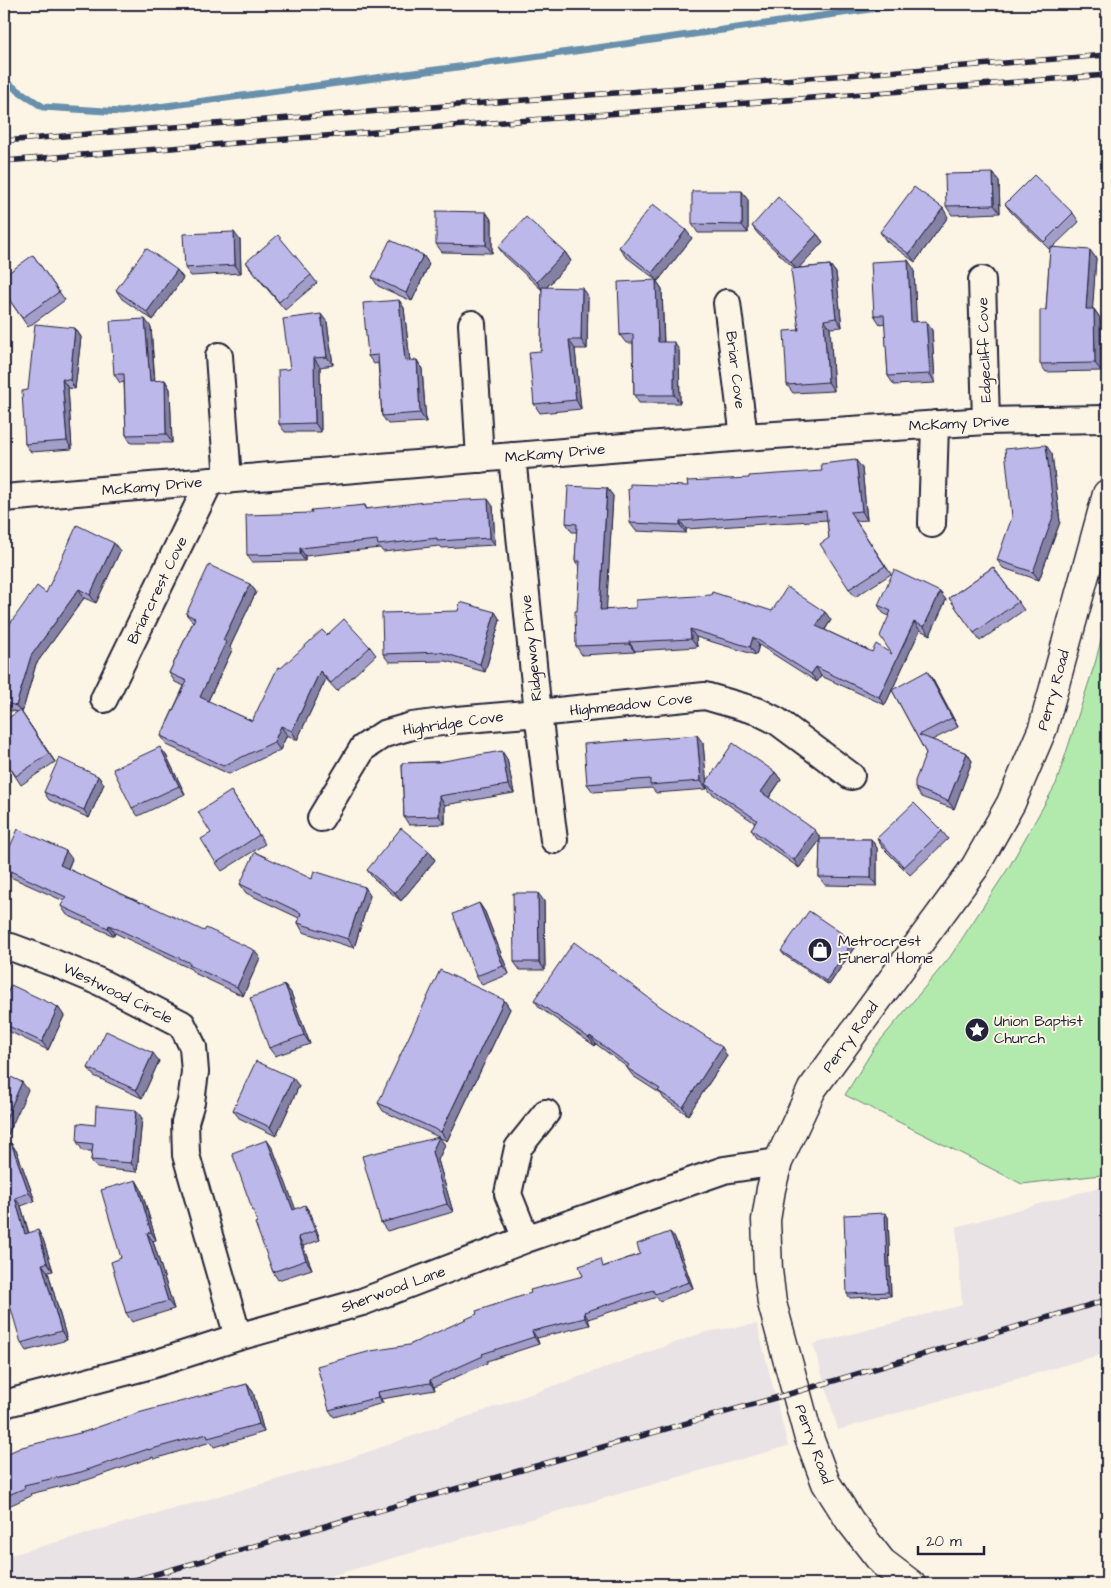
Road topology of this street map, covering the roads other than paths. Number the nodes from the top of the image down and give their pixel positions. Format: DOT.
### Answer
graph roads {
  1 [pos="982,280"];
  2 [pos="727,303"];
  3 [pos="472,324"];
  4 [pos="219,356"];
  5 [pos="1107,419"];
  6 [pos="986,421"];
  7 [pos="935,424"];
  8 [pos="744,437"];
  9 [pos="512,456"];
  10 [pos="480,459"];
  11 [pos="219,480"];
  12 [pos="1107,494"];
  13 [pos="4,498"];
  14 [pos="932,524"];
  15 [pos="104,699"];
  16 [pos="538,713"];
  17 [pos="851,776"];
  18 [pos="321,818"];
  19 [pos="554,840"];
  20 [pos="4,950"];
  21 [pos="546,1114"];
  22 [pos="778,1162"];
  23 [pos="526,1239"];
  24 [pos="238,1337"];
  25 [pos="4,1404"];
  26 [pos="910,1584"];
  1 -- 6 [label="street, Edgecliff Cove"];
  2 -- 8 [label="street, Briar Cove"];
  3 -- 10 [label="street"];
  4 -- 11 [label="street"];
  5 -- 6 [label="street, McKamy Drive"];
  6 -- 7 [label="street, McKamy Drive"];
  7 -- 8 [label="street, McKamy Drive"];
  7 -- 14 [label="street"];
  8 -- 9 [label="street, McKamy Drive"];
  9 -- 10 [label="street, McKamy Drive"];
  9 -- 16 [label="street, Ridgeway Drive"];
  10 -- 11 [label="street, McKamy Drive"];
  11 -- 13 [label="street, McKamy Drive"];
  11 -- 15 [label="street, Briarcrest Cove"];
  12 -- 22 [label="street, Perry Road"];
  16 -- 17 [label="street, Highmeadow Cove"];
  16 -- 18 [label="street, Highridge Cove"];
  16 -- 19 [label="street, Ridgeway Drive"];
  20 -- 24 [label="street, Westwood Circle"];
  21 -- 23 [label="street"];
  22 -- 23 [label="street, Sherwood Lane"];
  22 -- 26 [label="street, Perry Road"];
  23 -- 24 [label="street, Sherwood Lane"];
  24 -- 25 [label="street, Sherwood Lane"];
}
